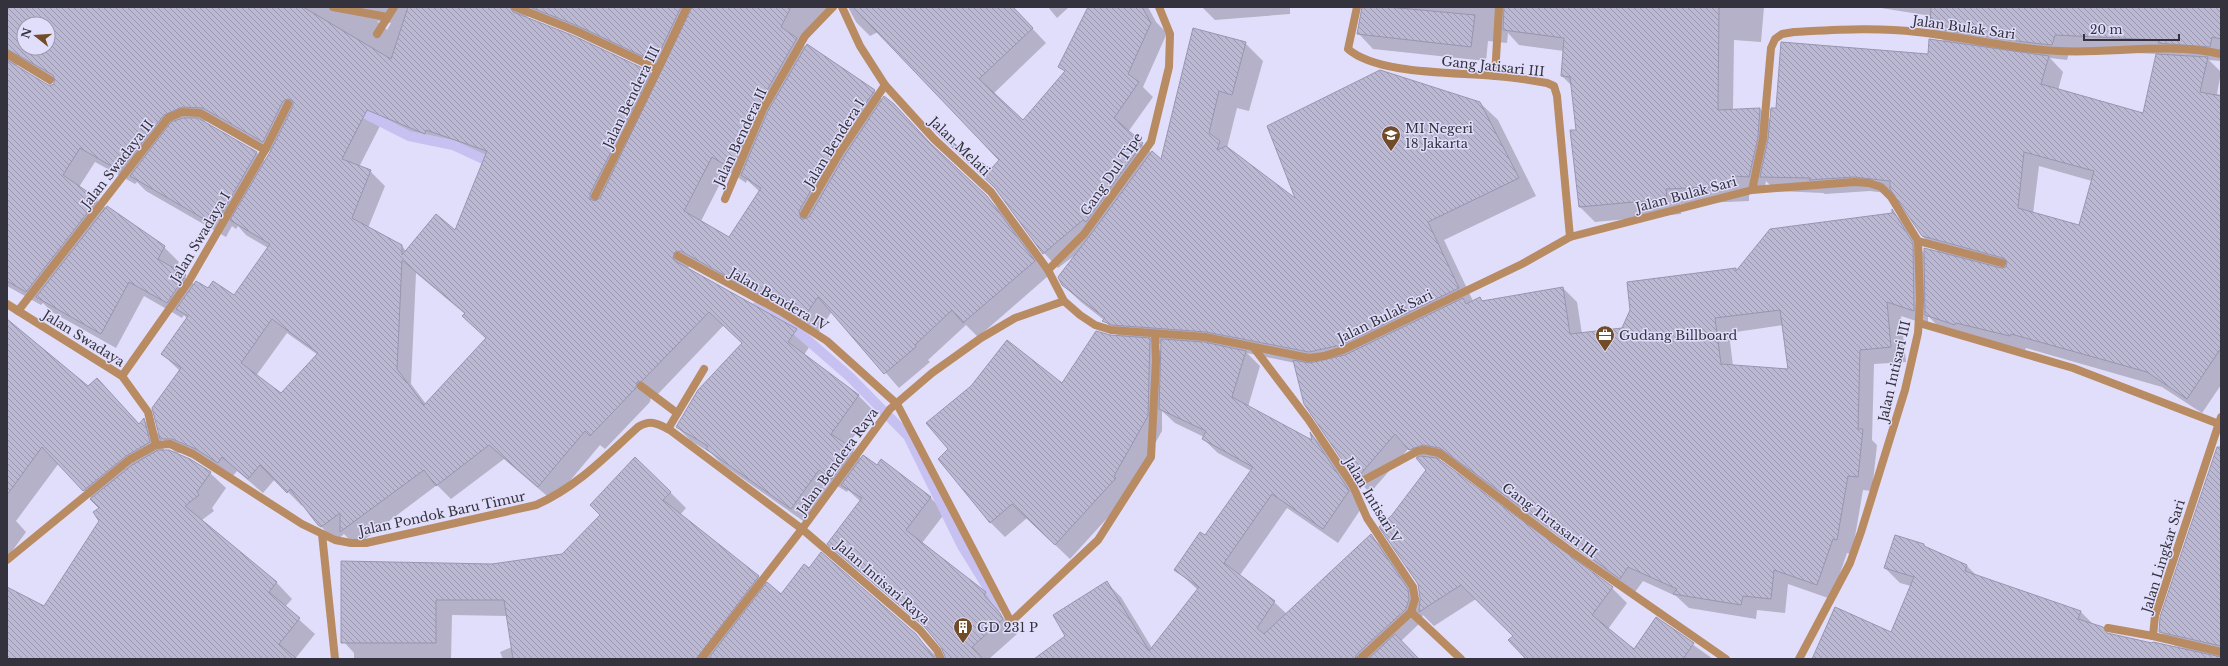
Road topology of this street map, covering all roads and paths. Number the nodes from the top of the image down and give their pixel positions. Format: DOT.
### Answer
graph roads {
  1 [pos="333,7"];
  2 [pos="394,7"];
  3 [pos="515,7"];
  4 [pos="686,7"];
  5 [pos="832,7"];
  6 [pos="842,7"];
  7 [pos="1159,7"];
  8 [pos="1356,7"];
  9 [pos="1499,7"];
  10 [pos="387,17"];
  11 [pos="377,34"];
  12 [pos="7,54"];
  13 [pos="2221,54"];
  14 [pos="658,69"];
  15 [pos="1495,76"];
  16 [pos="50,80"];
  17 [pos="885,85"];
  18 [pos="288,104"];
  19 [pos="264,150"];
  20 [pos="1752,190"];
  21 [pos="595,196"];
  22 [pos="725,199"];
  23 [pos="804,214"];
  24 [pos="1570,237"];
  25 [pos="1918,241"];
  26 [pos="678,256"];
  27 [pos="2002,263"];
  28 [pos="1048,270"];
  29 [pos="1064,301"];
  30 [pos="7,304"];
  31 [pos="18,311"];
  32 [pos="1919,323"];
  33 [pos="1155,334"];
  34 [pos="1254,348"];
  35 [pos="704,369"];
  36 [pos="122,376"];
  37 [pos="641,386"];
  38 [pos="893,407"];
  39 [pos="677,412"];
  40 [pos="2220,420"];
  41 [pos="668,429"];
  42 [pos="156,445"];
  43 [pos="581,480"];
  44 [pos="1353,486"];
  45 [pos="802,529"];
  46 [pos="322,534"];
  47 [pos="7,560"];
  48 [pos="1411,612"];
  49 [pos="2108,628"];
  50 [pos="2153,636"];
  51 [pos="2221,652"];
  52 [pos="335,659"];
  53 [pos="701,659"];
  54 [pos="941,659"];
  55 [pos="1360,659"];
  56 [pos="1461,659"];
  57 [pos="1726,659"];
  58 [pos="1799,659"];
  1 -- 10 [label="street"];
  2 -- 10 [label="street"];
  3 -- 14 [label="street"];
  4 -- 14 [label="street, Jalan Bendera III"];
  5 -- 22 [label="street, Jalan Bendera II"];
  6 -- 17 [label="street, Jalan Melati"];
  7 -- 28 [label="street, Gang Dul Tipe"];
  8 -- 15 [label="street, Gang Jatisari III"];
  9 -- 15 [label="street"];
  10 -- 11 [label="street"];
  12 -- 16 [label="street"];
  13 -- 20 [label="street, Jalan Bulak Sari"];
  14 -- 21 [label="street, Jalan Bendera III"];
  15 -- 24 [label="street, Gang Jatisari III"];
  17 -- 23 [label="street, Jalan Bendera I"];
  17 -- 28 [label="street, Jalan Melati"];
  18 -- 19 [label="street, Jalan Swadaya I"];
  19 -- 31 [label="street, Jalan Swadaya II"];
  19 -- 36 [label="street, Jalan Swadaya I"];
  20 -- 24 [label="street, Jalan Bulak Sari"];
  20 -- 25 [label="street, Jalan Intisari III"];
  24 -- 34 [label="street, Jalan Bulak Sari"];
  25 -- 27 [label="street"];
  25 -- 32 [label="street, Jalan Intisari III"];
  26 -- 38 [label="street, Jalan Bendera IV"];
  28 -- 29 [label="street, Jalan Melati"];
  29 -- 33 [label="street, Jalan Bulak Sari"];
  29 -- 38 [label="street, Jalan Bendera Raya"];
  30 -- 31 [label="street, Jalan Swadaya"];
  31 -- 36 [label="street, Jalan Swadaya"];
  32 -- 40 [label="street"];
  32 -- 58 [label="street, Jalan Intisari III"];
  33 -- 34 [label="street, Jalan Bulak Sari"];
  33 -- 38 [label="street, Jalan Bendera IV"];
  34 -- 44 [label="street, Jalan Intisari V"];
  35 -- 39 [label="street"];
  36 -- 42 [label="street, Jalan Swadaya"];
  37 -- 39 [label="street"];
  38 -- 45 [label="street, Jalan Bendera Raya"];
  39 -- 41 [label="street"];
  40 -- 50 [label="street, Jalan Lingkar Sari"];
  41 -- 43 [label="street, Jalan Bendera Raya"];
  41 -- 45 [label="street, Jalan Bendera Raya"];
  42 -- 46 [label="street, Jalan Pondok Baru Timur"];
  42 -- 47 [label="street"];
  43 -- 46 [label="street, Jalan Pondok Baru Timur"];
  44 -- 48 [label="street, Jalan Intisari V"];
  44 -- 57 [label="street, Gang Tirtasari III"];
  45 -- 53 [label="street"];
  45 -- 54 [label="street, Jalan Intisari Raya"];
  46 -- 52 [label="street"];
  48 -- 55 [label="street"];
  48 -- 56 [label="street"];
  49 -- 50 [label="street"];
  50 -- 51 [label="street"];
}
